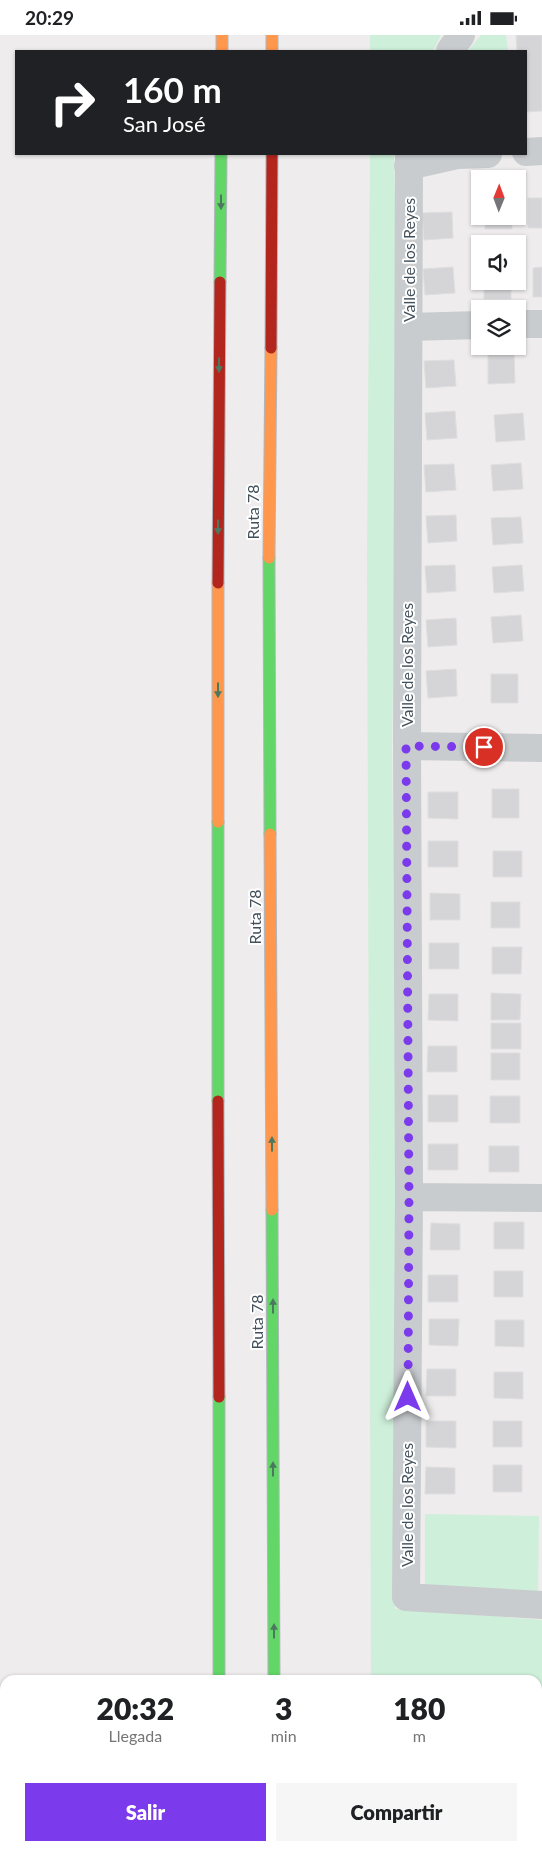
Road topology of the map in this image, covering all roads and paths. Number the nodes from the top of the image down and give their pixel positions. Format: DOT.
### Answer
graph roads {
  1 [pos="222,35"];
  2 [pos="272,35"];
  3 [pos="461,35"];
  4 [pos="222,50"];
  5 [pos="272,50"];
  6 [pos="451,50"];
  7 [pos="542,151"];
  8 [pos="527,152"];
  9 [pos="221,155"];
  10 [pos="272,155"];
  11 [pos="457,155"];
  12 [pos="409,160"];
  13 [pos="542,323"];
  14 [pos="526,324"];
  15 [pos="471,325"];
  16 [pos="409,327"];
  17 [pos="406,746"];
  18 [pos="542,748"];
  19 [pos="409,1197"];
  20 [pos="542,1198"];
  21 [pos="542,1605"];
  22 [pos="219,1675"];
  23 [pos="274,1675"];
  1 -- 4 [label="highway"];
  2 -- 5 [label="highway"];
  3 -- 6 [label="street"];
  7 -- 8 [label="street"];
  9 -- 22 [label="highway, one-way"];
  23 -- 10 [label="highway, Ruta 78, one-way"];
  11 -- 12 [label="street"];
  12 -- 16 [label="street, Valle de los Reyes"];
  13 -- 14 [label="street"];
  15 -- 16 [label="street"];
  16 -- 17 [label="street, Valle de los Reyes"];
  17 -- 18 [label="street"];
  17 -- 19 [label="street, Valle de los Reyes"];
  19 -- 20 [label="street"];
  19 -- 21 [label="street, Valle de los Reyes"];
}
